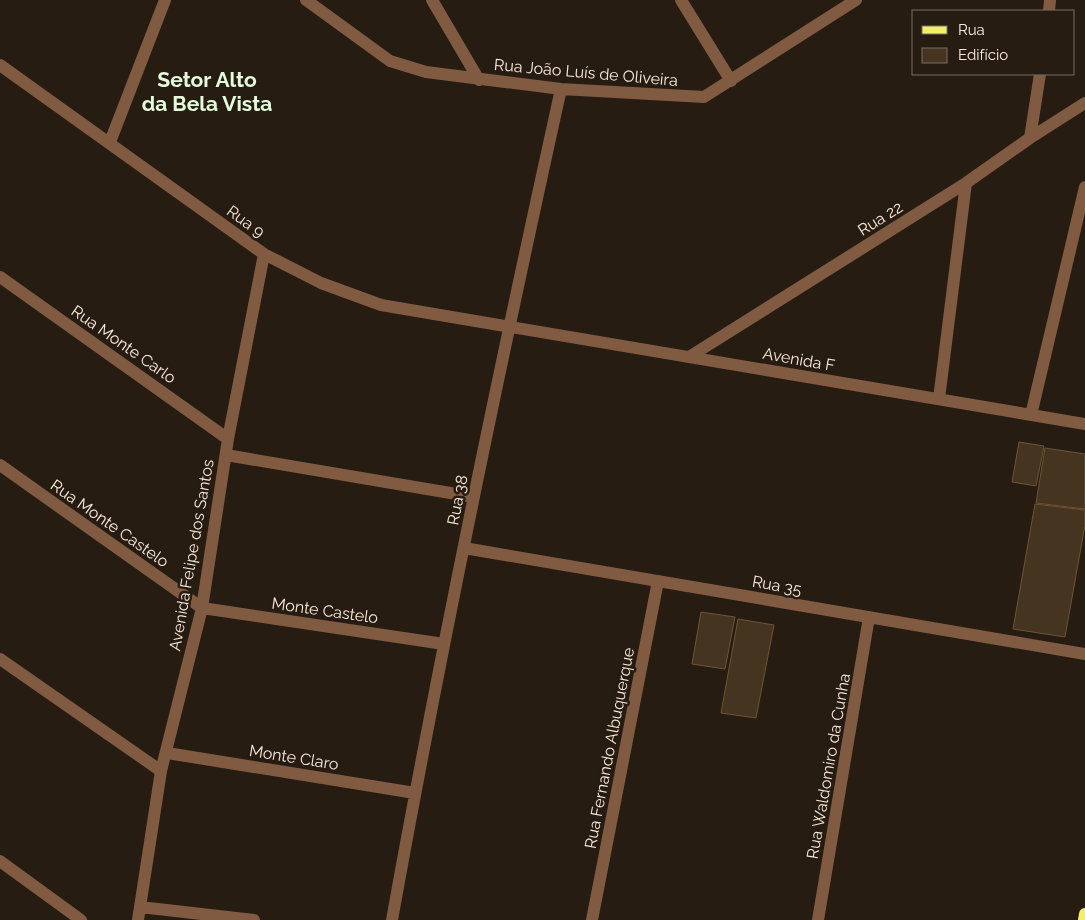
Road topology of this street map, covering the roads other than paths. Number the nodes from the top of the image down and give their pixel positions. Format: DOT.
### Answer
graph roads {
  1 [pos="164,0"];
  2 [pos="306,0"];
  3 [pos="432,0"];
  4 [pos="681,0"];
  5 [pos="856,0"];
  6 [pos="0,65"];
  7 [pos="1040,75"];
  8 [pos="479,80"];
  9 [pos="731,80"];
  10 [pos="561,89"];
  11 [pos="1085,103"];
  12 [pos="1030,138"];
  13 [pos="110,142"];
  14 [pos="966,183"];
  15 [pos="1085,187"];
  16 [pos="264,254"];
  17 [pos="0,277"];
  18 [pos="508,326"];
  19 [pos="689,357"];
  20 [pos="939,399"];
  21 [pos="1031,414"];
  22 [pos="1085,424"];
  23 [pos="228,439"];
  24 [pos="226,454"];
  25 [pos="0,465"];
  26 [pos="474,497"];
  27 [pos="464,548"];
  28 [pos="658,582"];
  29 [pos="202,608"];
  30 [pos="869,618"];
  31 [pos="444,644"];
  32 [pos="1085,654"];
  33 [pos="0,659"];
  34 [pos="167,753"];
  35 [pos="161,771"];
  36 [pos="415,793"];
  37 [pos="0,861"];
  38 [pos="139,914"];
  39 [pos="1085,914"];
  40 [pos="80,920"];
  41 [pos="254,920"];
  42 [pos="392,920"];
  43 [pos="592,920"];
  44 [pos="818,920"];
  45 [pos="1084,920"];
  1 -- 13 [label="street"];
  2 -- 8 [label="street, Rua João Luís de Oliveira"];
  3 -- 8 [label="street"];
  4 -- 9 [label="street"];
  5 -- 9 [label="street, Rua João Luís de Oliveira"];
  6 -- 13 [label="street, Rua 9"];
  7 -- 12 [label="street"];
  8 -- 10 [label="street, Rua João Luís de Oliveira"];
  9 -- 10 [label="street, Rua João Luís de Oliveira"];
  10 -- 18 [label="street, Rua 38"];
  11 -- 12 [label="street, Rua 22"];
  12 -- 14 [label="street, Rua 22"];
  13 -- 16 [label="street, Rua 9"];
  14 -- 19 [label="street, Rua 22"];
  14 -- 20 [label="street"];
  15 -- 21 [label="street"];
  16 -- 18 [label="street, Rua 9"];
  16 -- 23 [label="street, Avenida Felipe dos Santos"];
  17 -- 23 [label="street, Rua Monte Carlo"];
  18 -- 19 [label="street, Avenida F"];
  18 -- 26 [label="street, Rua 38"];
  19 -- 20 [label="street, Avenida F"];
  20 -- 21 [label="street, Avenida F"];
  21 -- 22 [label="street, Avenida F"];
  23 -- 24 [label="street, Avenida Felipe dos Santos"];
  24 -- 26 [label="street"];
  24 -- 29 [label="street, Avenida Felipe dos Santos"];
  25 -- 29 [label="street, Rua Monte Castelo"];
  26 -- 27 [label="street, Rua 38"];
  27 -- 28 [label="street, Rua 35"];
  27 -- 31 [label="street, Rua 38"];
  28 -- 30 [label="street, Rua 35"];
  28 -- 43 [label="street, Rua Fernando Albuquerque"];
  29 -- 31 [label="street, Monte Castelo"];
  29 -- 34 [label="street, Avenida Felipe dos Santos"];
  30 -- 32 [label="street, Rua 35"];
  30 -- 44 [label="street, Rua Waldomiro da Cunha"];
  31 -- 36 [label="street, Rua 38"];
  33 -- 35 [label="street"];
  34 -- 35 [label="street, Avenida Felipe dos Santos"];
  34 -- 36 [label="street, Monte Claro"];
  35 -- 38 [label="street, Avenida Felipe dos Santos"];
  36 -- 42 [label="street, Rua 38"];
  37 -- 40 [label="street"];
  38 -- 41 [label="street"];
  39 -- 45 [label="main road"];
}
